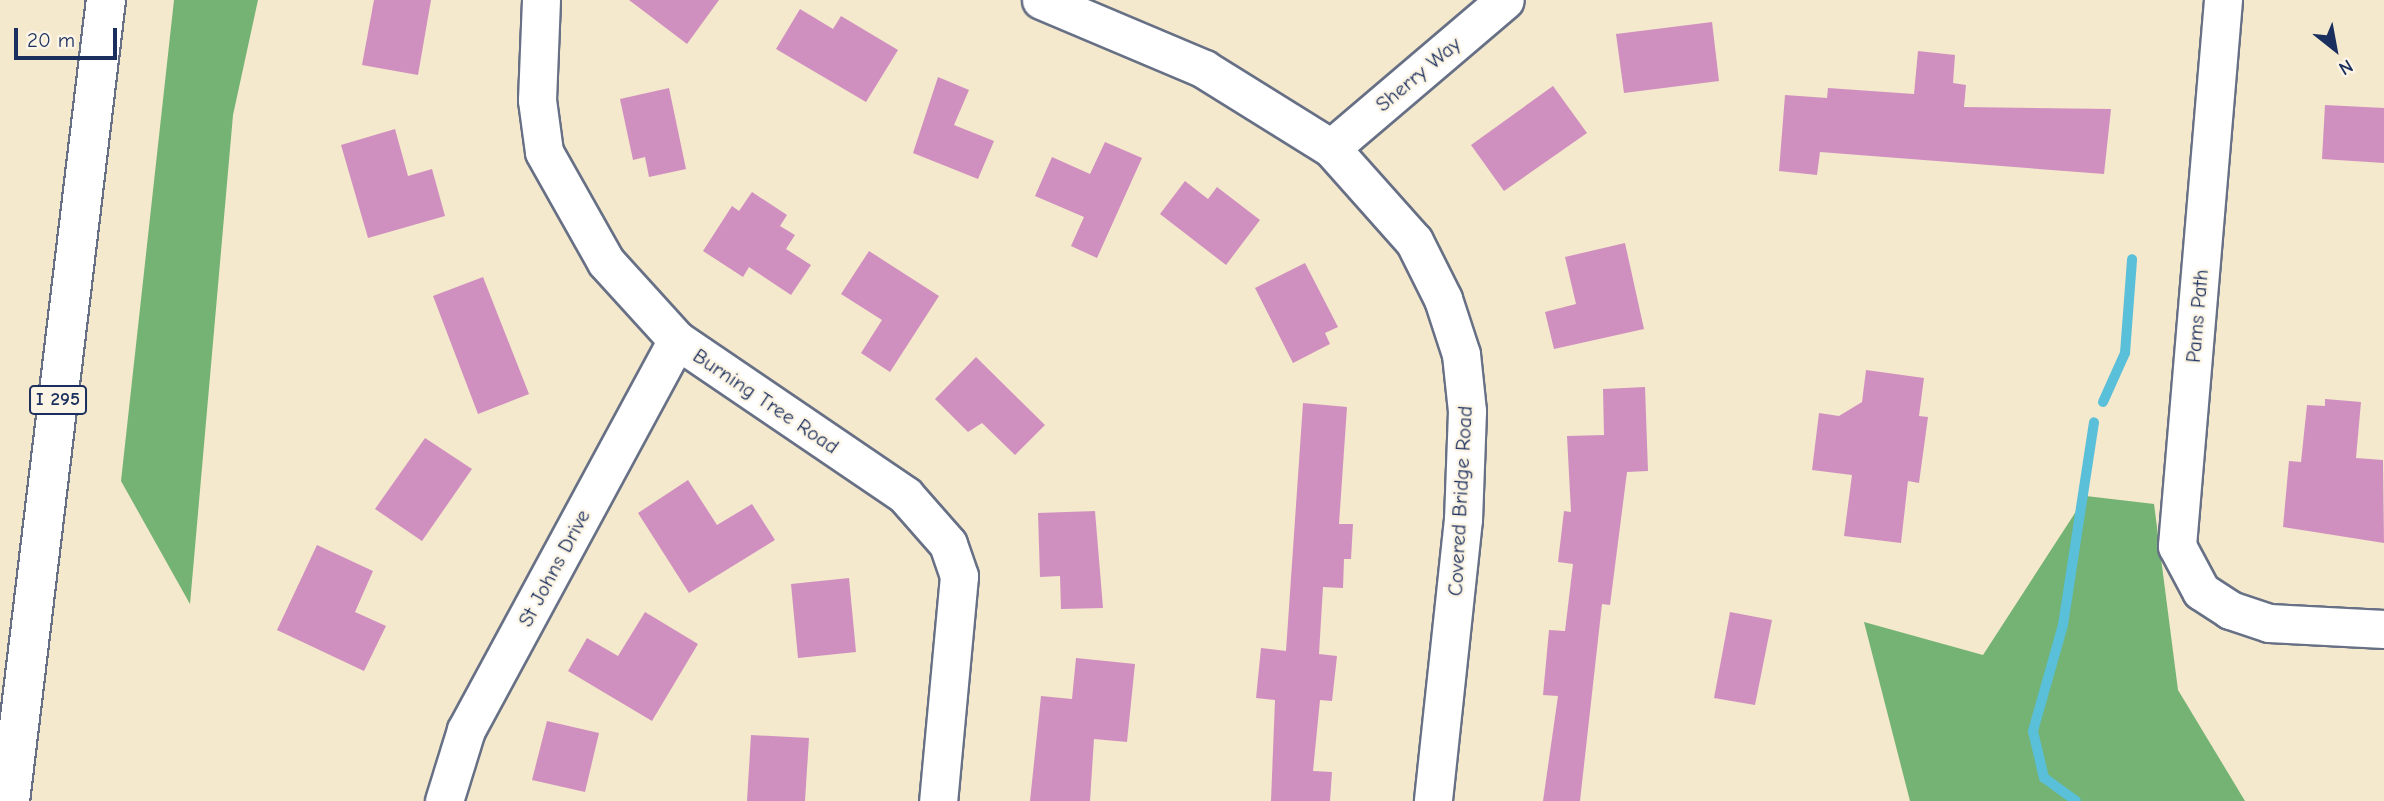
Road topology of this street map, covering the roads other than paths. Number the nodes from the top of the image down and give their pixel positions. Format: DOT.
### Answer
graph roads {
  1 [pos="106,0"];
  2 [pos="541,0"];
  3 [pos="1041,0"];
  4 [pos="1505,0"];
  5 [pos="2223,0"];
  6 [pos="1331,148"];
  7 [pos="677,340"];
  8 [pos="2384,629"];
  9 [pos="10,801"];
  10 [pos="444,801"];
  11 [pos="939,801"];
  12 [pos="1433,801"];
  1 -- 9 [label="highway, I 295"];
  2 -- 7 [label="street, Burning Tree Road"];
  3 -- 6 [label="street, Covered Bridge Road"];
  4 -- 6 [label="street, Sherry Way"];
  5 -- 8 [label="street, Pams Path"];
  6 -- 12 [label="street, Covered Bridge Road"];
  7 -- 10 [label="street, St Johns Drive"];
  7 -- 11 [label="street, Burning Tree Road"];
}
